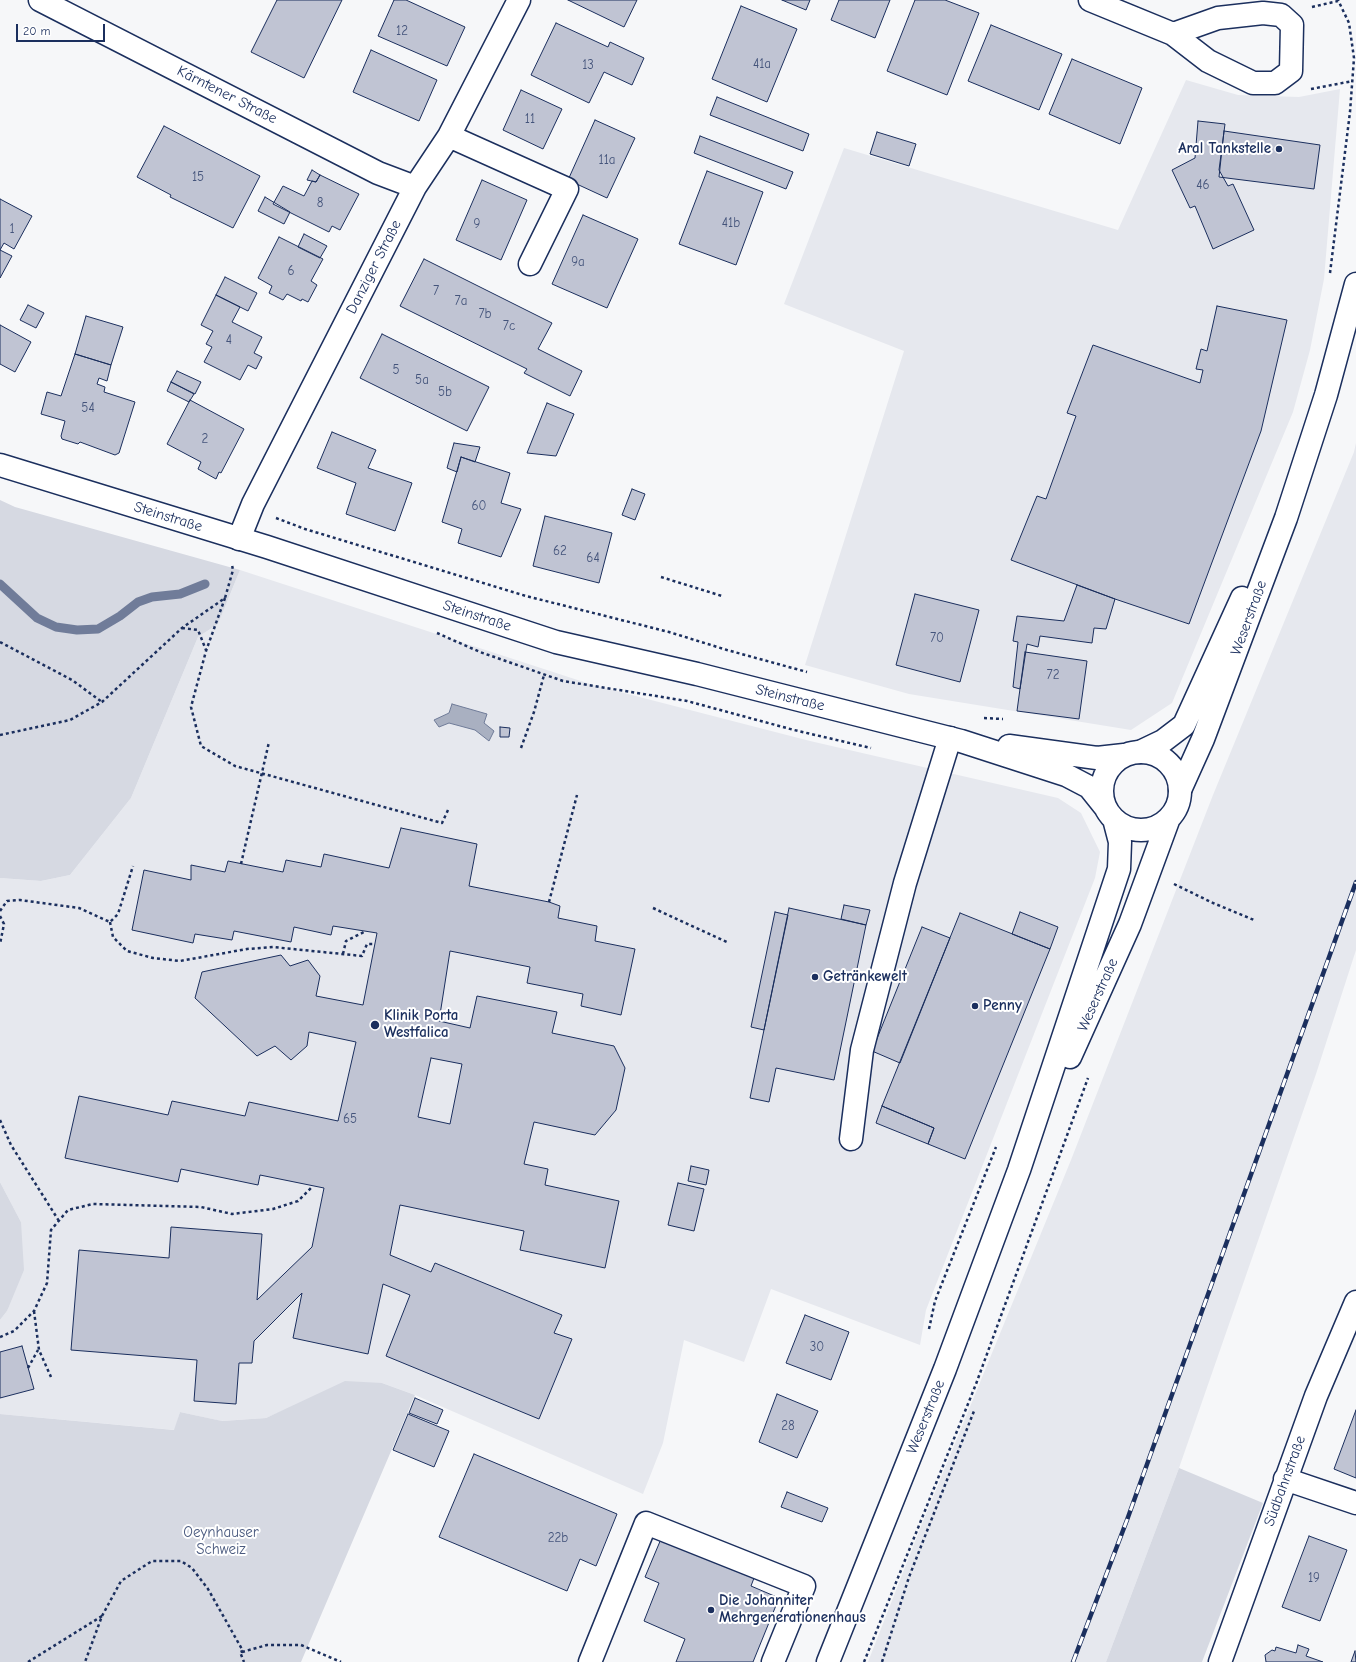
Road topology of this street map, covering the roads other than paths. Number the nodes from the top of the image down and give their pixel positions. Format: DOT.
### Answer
graph roads {
  1 [pos="40,0"];
  2 [pos="519,0"];
  3 [pos="1090,0"];
  4 [pos="1173,34"];
  5 [pos="449,136"];
  6 [pos="415,187"];
  7 [pos="530,264"];
  8 [pos="1356,284"];
  9 [pos="1310,443"];
  10 [pos="0,465"];
  11 [pos="239,539"];
  12 [pos="956,739"];
  13 [pos="1132,754"];
  14 [pos="1180,790"];
  15 [pos="1110,813"];
  16 [pos="1169,818"];
  17 [pos="851,1139"];
  18 [pos="1019,1170"];
  19 [pos="1356,1302"];
  20 [pos="1285,1479"];
  21 [pos="1356,1503"];
  22 [pos="590,1662"];
  23 [pos="772,1662"];
  24 [pos="828,1662"];
  25 [pos="1220,1662"];
  1 -- 6 [label="main road, Kärntener Straße"];
  2 -- 5 [label="main road, Danziger Straße"];
  3 -- 4 [label="main road"];
  4 -- 4 [label="main road"];
  5 -- 6 [label="main road, Danziger Straße"];
  5 -- 7 [label="main road"];
  6 -- 11 [label="main road, Danziger Straße"];
  8 -- 9 [label="main road, Weserstraße"];
  9 -- 13 [label="main road, Weserstraße"];
  9 -- 14 [label="main road, Weserstraße"];
  10 -- 11 [label="main road, Steinstraße"];
  11 -- 12 [label="main road, Steinstraße"];
  12 -- 13 [label="main road, Steinstraße"];
  12 -- 15 [label="main road, Steinstraße"];
  12 -- 17 [label="main road"];
  13 -- 14 [label="main road"];
  13 -- 15 [label="main road"];
  14 -- 16 [label="main road"];
  15 -- 16 [label="main road"];
  15 -- 18 [label="main road, Weserstraße"];
  16 -- 18 [label="main road, Weserstraße"];
  18 -- 24 [label="main road, Weserstraße"];
  19 -- 20 [label="main road, Südbahnstraße"];
  20 -- 21 [label="main road"];
  20 -- 25 [label="main road, Südbahnstraße"];
  22 -- 23 [label="main road"];
}
